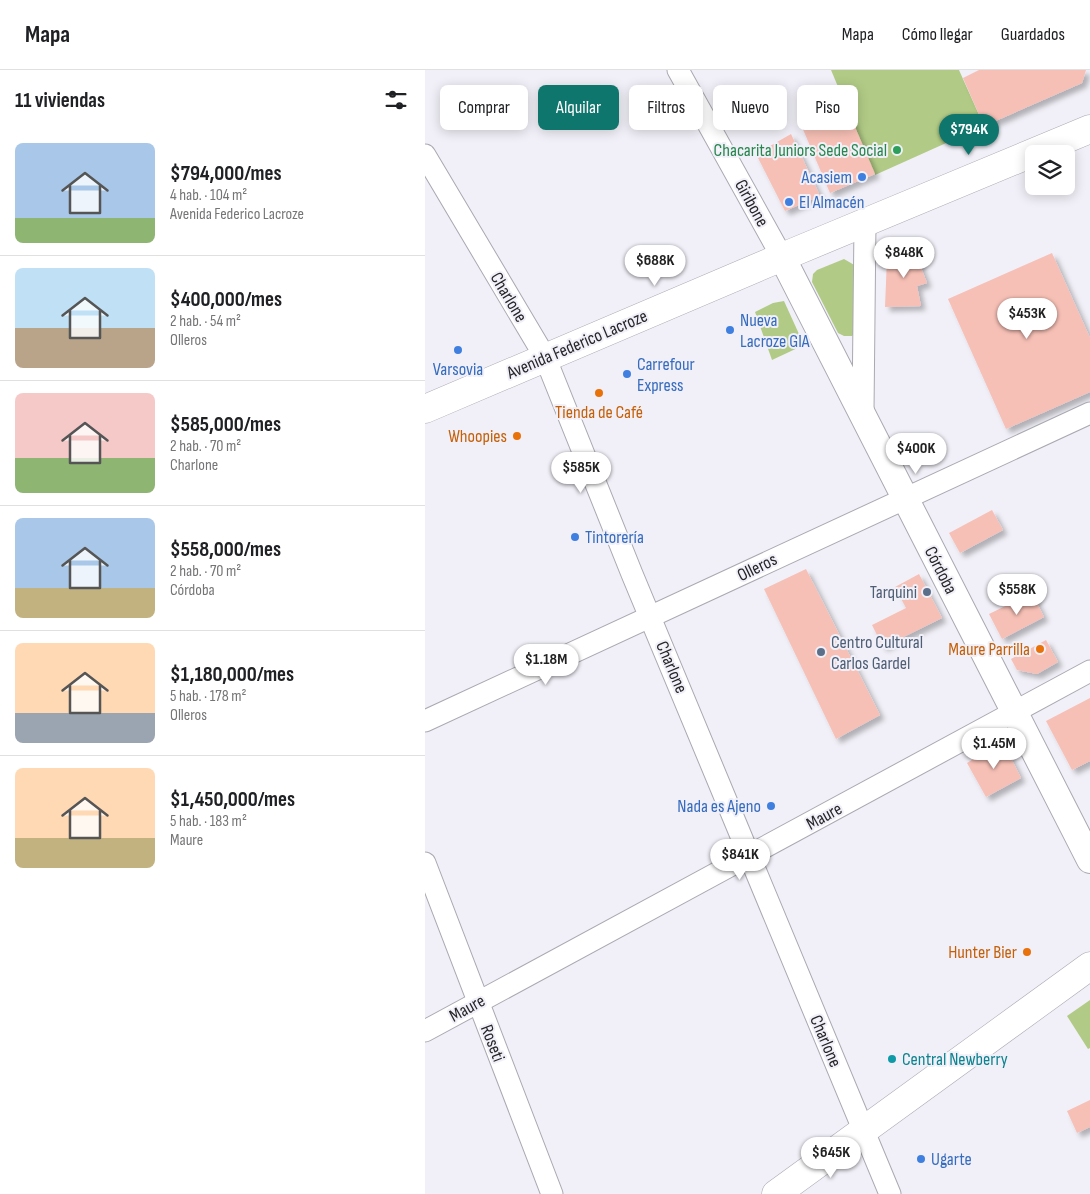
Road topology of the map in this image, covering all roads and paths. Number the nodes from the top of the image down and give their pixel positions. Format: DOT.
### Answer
graph roads {
  1 [pos="678,70"];
  2 [pos="1090,128"];
  3 [pos="425,154"];
  4 [pos="865,222"];
  5 [pos="782,256"];
  6 [pos="545,357"];
  7 [pos="425,410"];
  8 [pos="863,412"];
  9 [pos="1090,413"];
  10 [pos="904,497"];
  11 [pos="651,618"];
  12 [pos="1090,671"];
  13 [pos="1013,712"];
  14 [pos="425,721"];
  15 [pos="749,857"];
  16 [pos="1090,860"];
  17 [pos="425,863"];
  18 [pos="1090,966"];
  19 [pos="477,1001"];
  20 [pos="425,1032"];
  21 [pos="862,1130"];
  22 [pos="552,1194"];
  23 [pos="776,1194"];
  24 [pos="889,1194"];
  1 -- 5 [label="street, Giribone"];
  2 -- 4 [label="main road, Avenida Federico Lacroze"];
  3 -- 6 [label="street, Charlone"];
  4 -- 5 [label="main road, Avenida Federico Lacroze"];
  4 -- 8 [label="street, Córdoba"];
  5 -- 6 [label="main road, Avenida Federico Lacroze"];
  5 -- 8 [label="street, Córdoba"];
  6 -- 7 [label="main road, Avenida Federico Lacroze"];
  6 -- 11 [label="street, Charlone"];
  8 -- 10 [label="street, Córdoba"];
  9 -- 10 [label="street, Olleros"];
  10 -- 11 [label="street, Olleros"];
  10 -- 13 [label="street, Córdoba"];
  11 -- 14 [label="street, Olleros"];
  11 -- 15 [label="street, Charlone"];
  12 -- 13 [label="street, Maure"];
  13 -- 15 [label="street, Maure"];
  13 -- 16 [label="street, Córdoba"];
  15 -- 19 [label="street, Maure"];
  15 -- 21 [label="street, Charlone"];
  17 -- 19 [label="street, Roseti"];
  18 -- 21 [label="main road"];
  19 -- 20 [label="street, Maure"];
  19 -- 22 [label="street, Roseti"];
  21 -- 23 [label="main road"];
  21 -- 24 [label="street, Charlone"];
}
